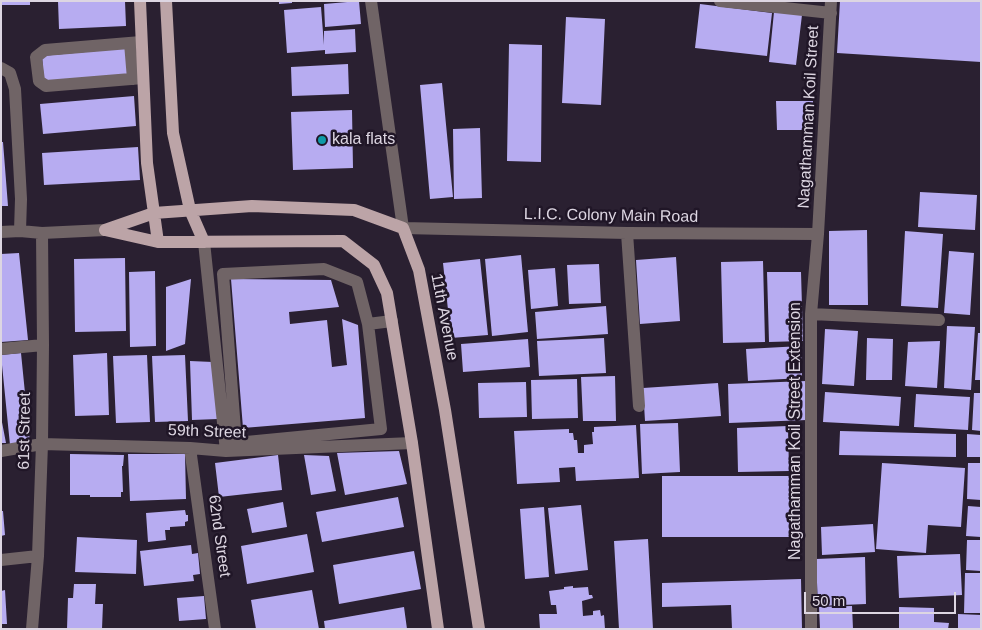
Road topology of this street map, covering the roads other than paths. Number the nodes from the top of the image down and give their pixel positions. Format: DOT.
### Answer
graph roads {
  1 [pos="140,1"];
  2 [pos="166,1"];
  3 [pos="371,1"];
  4 [pos="720,1"];
  5 [pos="831,7"];
  6 [pos="136,42"];
  7 [pos="1,68"];
  8 [pos="138,78"];
  9 [pos="190,210"];
  10 [pos="154,213"];
  11 [pos="403,228"];
  12 [pos="105,230"];
  13 [pos="20,231"];
  14 [pos="1,232"];
  15 [pos="42,233"];
  16 [pos="627,233"];
  17 [pos="818,234"];
  18 [pos="158,242"];
  19 [pos="204,242"];
  20 [pos="811,314"];
  21 [pos="938,320"];
  22 [pos="392,321"];
  23 [pos="368,324"];
  24 [pos="43,345"];
  25 [pos="1,349"];
  26 [pos="639,406"];
  27 [pos="412,443"];
  28 [pos="42,444"];
  29 [pos="190,448"];
  30 [pos="1,451"];
  31 [pos="226,452"];
  32 [pos="38,556"];
  33 [pos="1,560"];
  34 [pos="32,629"];
  35 [pos="215,629"];
  36 [pos="438,629"];
  37 [pos="479,629"];
  38 [pos="811,629"];
  1 -- 6 [label="main road"];
  2 -- 9 [label="main road"];
  3 -- 11 [label="street"];
  4 -- 5 [label="street"];
  5 -- 17 [label="street, Nagathamman Koil Street"];
  6 -- 8 [label="main road"];
  6 -- 8 [label="street"];
  7 -- 13 [label="street"];
  8 -- 10 [label="main road"];
  9 -- 10 [label="main road"];
  9 -- 11 [label="main road"];
  9 -- 19 [label="main road"];
  10 -- 12 [label="main road"];
  10 -- 18 [label="main road"];
  11 -- 16 [label="street, L.I.C. Colony Main Road"];
  11 -- 37 [label="main road, 11th Avenue"];
  12 -- 15 [label="street"];
  12 -- 18 [label="main road"];
  13 -- 14 [label="street"];
  13 -- 15 [label="street"];
  15 -- 24 [label="street, 61st Street"];
  16 -- 17 [label="street, L.I.C. Colony Main Road"];
  16 -- 26 [label="street"];
  17 -- 20 [label="street, Nagathamman Koil Street Extension"];
  18 -- 19 [label="main road"];
  19 -- 22 [label="main road"];
  19 -- 31 [label="street"];
  20 -- 21 [label="street"];
  20 -- 38 [label="street, Nagathamman Koil Street Extension"];
  22 -- 23 [label="street"];
  22 -- 27 [label="main road"];
  23 -- 23 [label="street"];
  24 -- 25 [label="street"];
  24 -- 28 [label="street, 61st Street"];
  27 -- 31 [label="street, 59th Street"];
  27 -- 36 [label="main road"];
  28 -- 29 [label="street, 59th Street"];
  28 -- 30 [label="street, 59th Street"];
  28 -- 32 [label="street, 61st Street"];
  29 -- 31 [label="street, 59th Street"];
  29 -- 35 [label="street, 62nd Street"];
  32 -- 33 [label="street"];
  32 -- 34 [label="street, 61st Street"];
}
